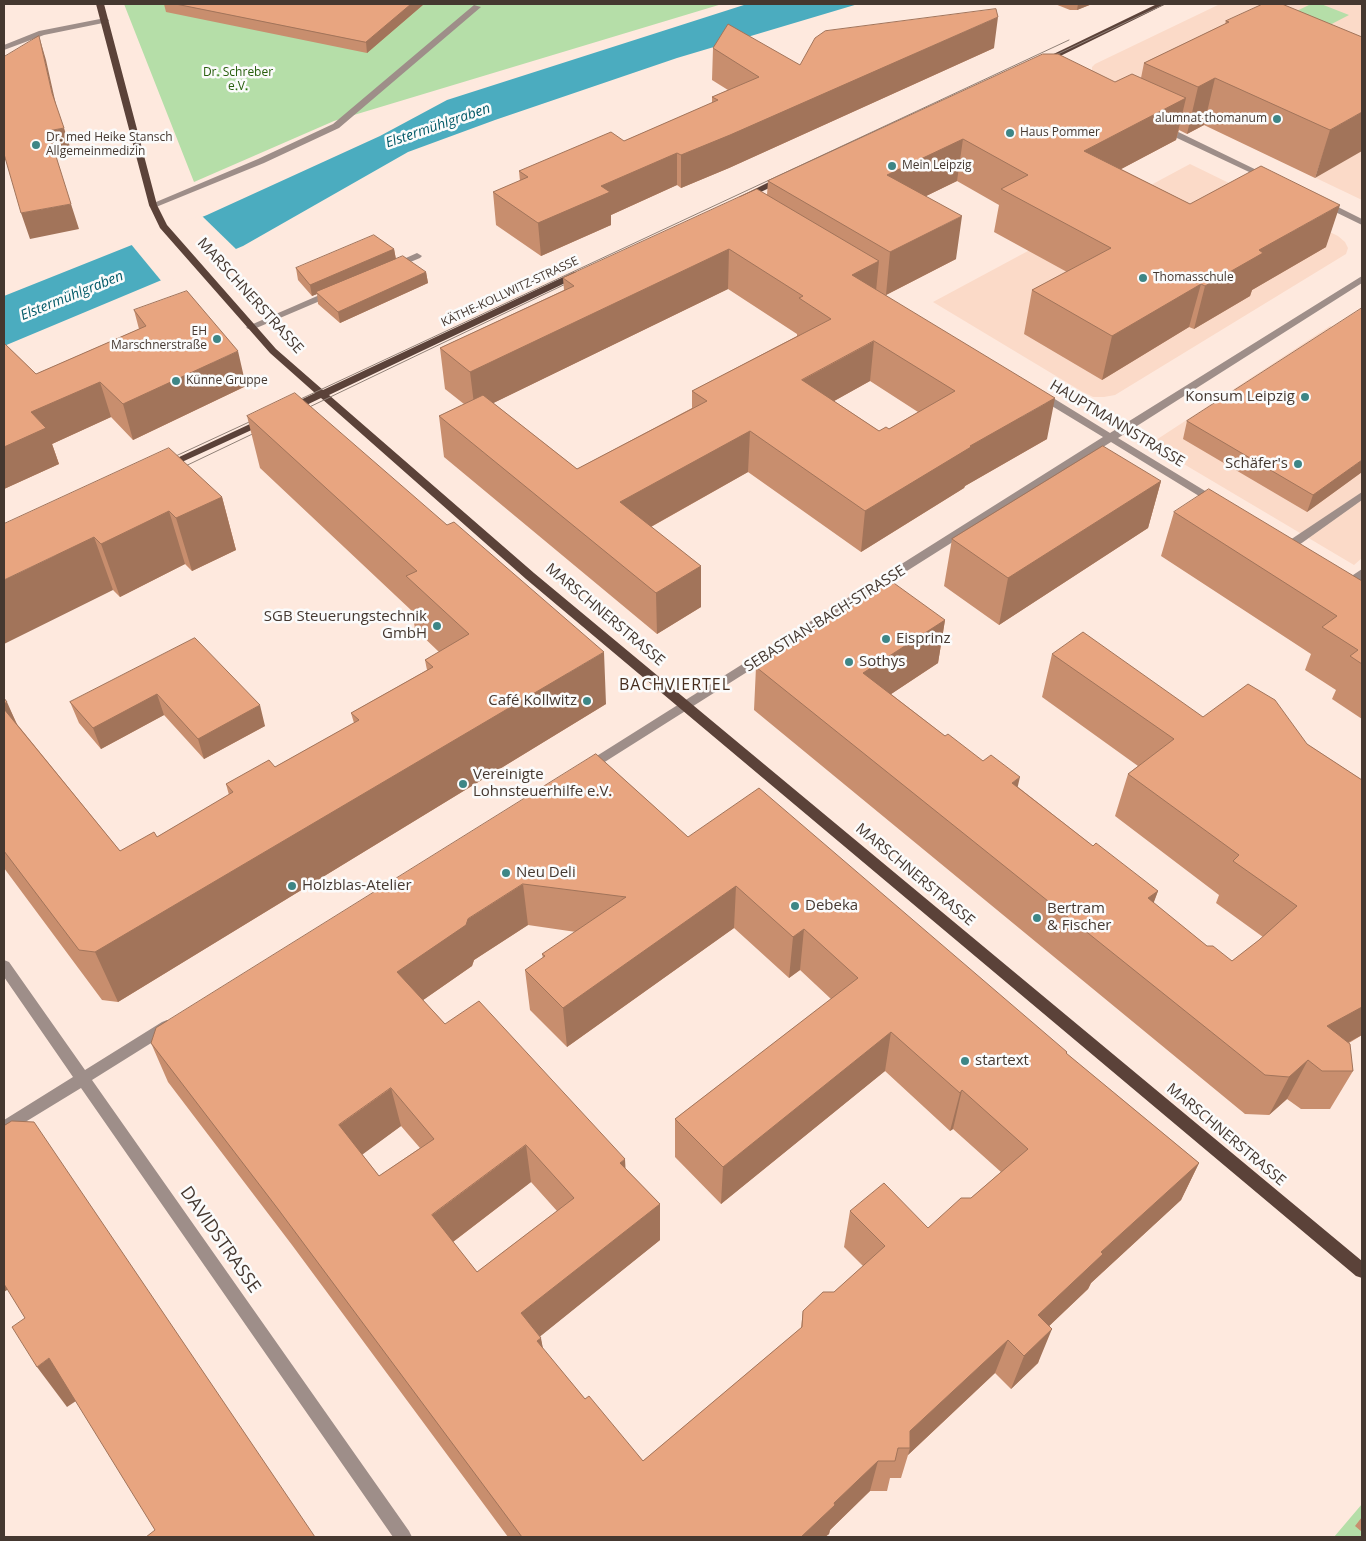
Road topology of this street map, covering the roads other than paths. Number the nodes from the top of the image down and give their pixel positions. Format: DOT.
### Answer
graph roads {
  1 [pos="100,4"];
  2 [pos="1162,4"];
  3 [pos="477,7"];
  4 [pos="105,20"];
  5 [pos="4,48"];
  6 [pos="1035,68"];
  7 [pos="1158,125"];
  8 [pos="788,176"];
  9 [pos="1280,183"];
  10 [pos="1313,198"];
  11 [pos="735,201"];
  12 [pos="153,205"];
  13 [pos="1362,222"];
  14 [pos="417,256"];
  15 [pos="382,271"];
  16 [pos="585,271"];
  17 [pos="1362,279"];
  18 [pos="338,290"];
  19 [pos="251,327"];
  20 [pos="1036,392"];
  21 [pos="322,394"];
  22 [pos="1112,438"];
  23 [pos="156,470"];
  24 [pos="1362,495"];
  25 [pos="1223,507"];
  26 [pos="1289,547"];
  27 [pos="1362,573"];
  28 [pos="1347,584"];
  29 [pos="688,706"];
  30 [pos="577,774"];
  31 [pos="4,966"];
  32 [pos="177,1020"];
  33 [pos="83,1078"];
  34 [pos="4,1128"];
  35 [pos="1362,1271"];
  36 [pos="402,1537"];
  1 -- 4 [label="main road, MARSCHNERSTRASSE"];
  2 -- 6 [label="main road"];
  3 -- 12 [label="street"];
  4 -- 5 [label="street"];
  4 -- 12 [label="main road, MARSCHNERSTRASSE"];
  7 -- 9 [label="street"];
  8 -- 11 [label="main road"];
  10 -- 13 [label="street"];
  12 -- 19 [label="main road, MARSCHNERSTRASSE"];
  14 -- 15 [label="street"];
  16 -- 21 [label="main road, KÄTHE-KOLLWITZ-STRASSE"];
  17 -- 22 [label="street, SEBASTIAN-BACH-STRASSE"];
  18 -- 19 [label="street"];
  19 -- 21 [label="main road, MARSCHNERSTRASSE"];
  20 -- 22 [label="street, HAUPTMANNSTRASSE"];
  21 -- 23 [label="main road, KÄTHE-KOLLWITZ-STRASSE"];
  21 -- 29 [label="main road, MARSCHNERSTRASSE"];
  22 -- 25 [label="street, HAUPTMANNSTRASSE"];
  22 -- 29 [label="street, SEBASTIAN-BACH-STRASSE"];
  24 -- 26 [label="street"];
  27 -- 28 [label="street"];
  29 -- 30 [label="street, SEBASTIAN-BACH-STRASSE"];
  29 -- 35 [label="main road, MARSCHNERSTRASSE"];
  31 -- 33 [label="street, DAVIDSTRASSE"];
  32 -- 33 [label="street"];
  33 -- 34 [label="street"];
  33 -- 36 [label="street, DAVIDSTRASSE"];
}
